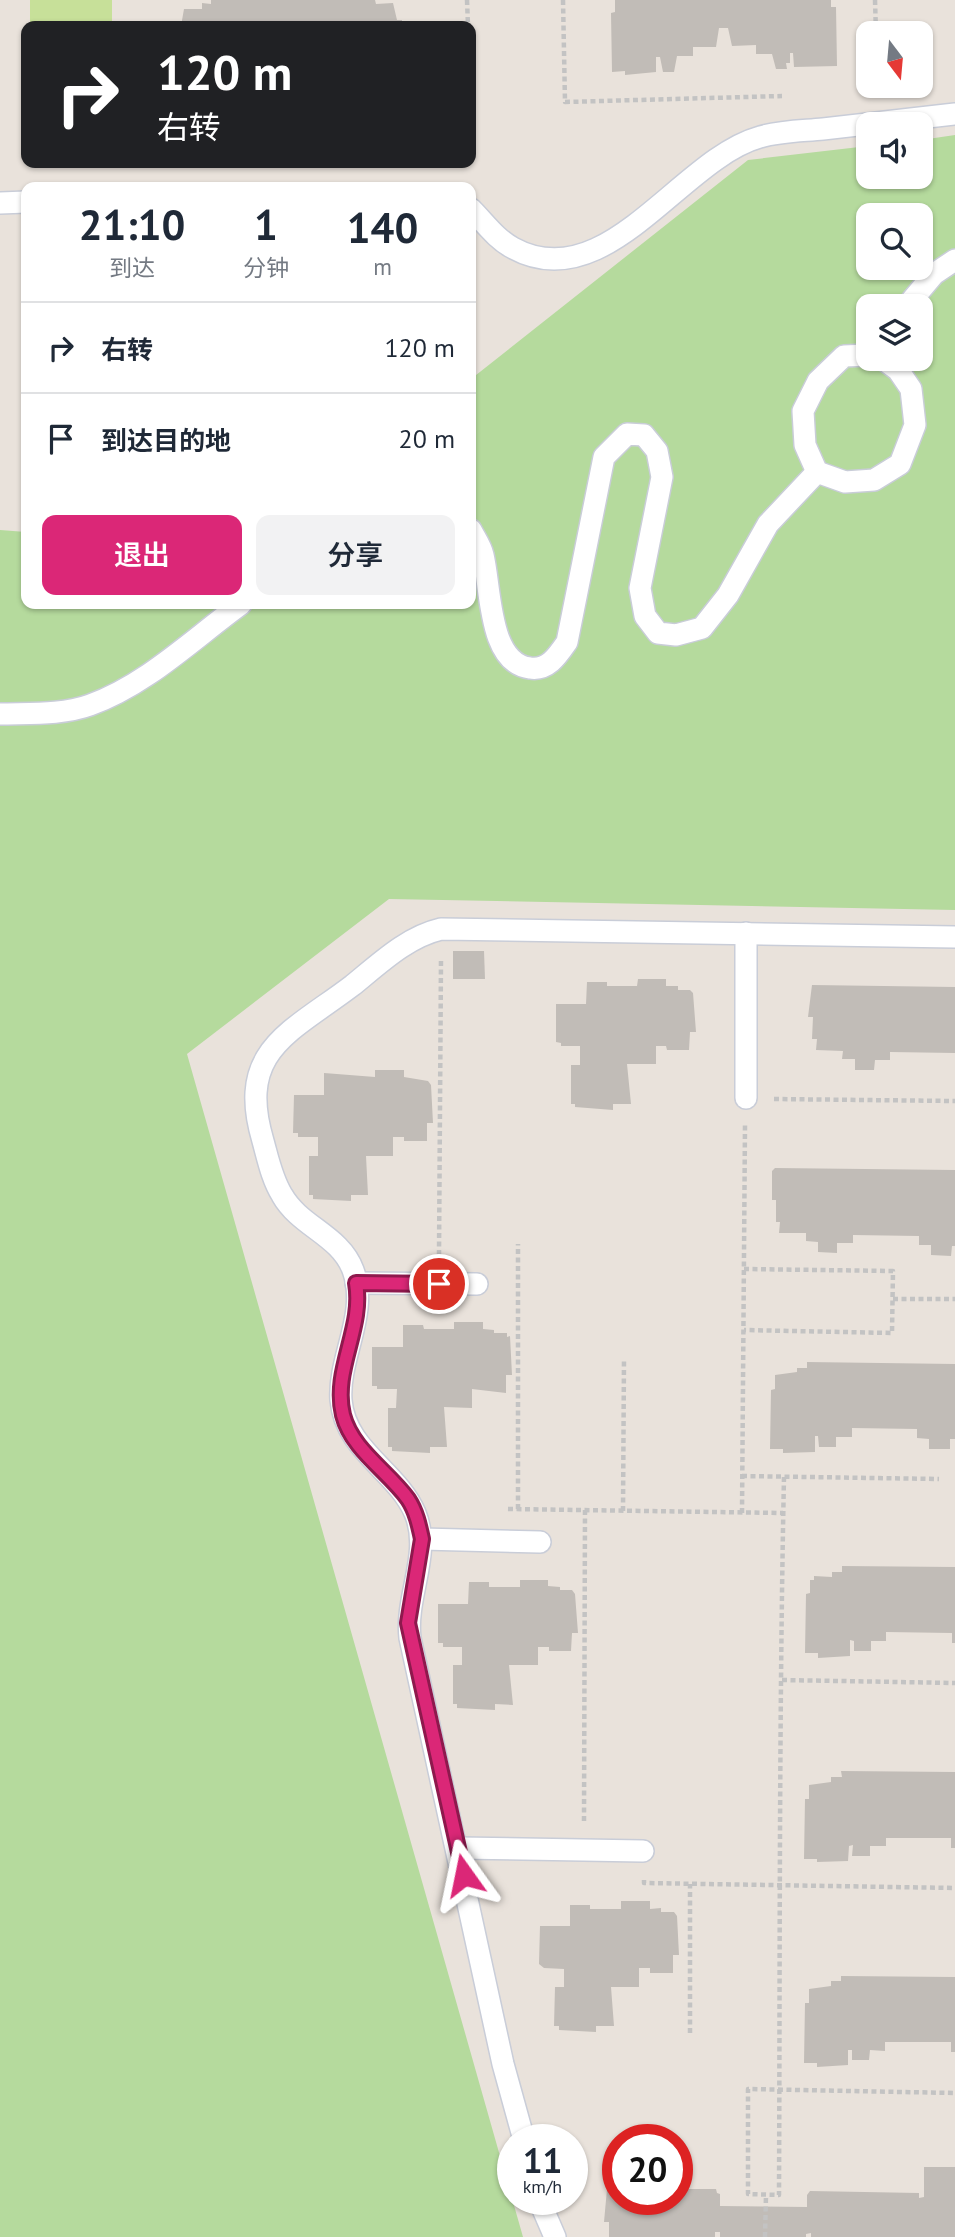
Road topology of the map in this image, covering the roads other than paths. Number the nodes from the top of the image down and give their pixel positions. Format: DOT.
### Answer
graph roads {
  1 [pos="955,114"];
  2 [pos="0,202"];
  3 [pos="21,202"];
  4 [pos="476,215"];
  5 [pos="955,260"];
  6 [pos="917,294"];
  7 [pos="856,356"];
  8 [pos="899,371"];
  9 [pos="817,472"];
  10 [pos="476,540"];
  11 [pos="234,609"];
  12 [pos="0,714"];
  13 [pos="746,933"];
  14 [pos="955,937"];
  15 [pos="746,1098"];
  16 [pos="356,1283"];
  17 [pos="477,1284"];
  18 [pos="422,1539"];
  19 [pos="540,1542"];
  20 [pos="458,1848"];
  21 [pos="643,1851"];
  22 [pos="520,2124"];
  23 [pos="545,2215"];
  24 [pos="555,2237"];
  1 -- 4 [label="lane"];
  2 -- 3 [label="lane"];
  5 -- 6 [label="lane"];
  7 -- 9 [label="lane"];
  8 -- 9 [label="lane"];
  9 -- 10 [label="lane"];
  11 -- 12 [label="lane"];
  13 -- 14 [label="lane"];
  13 -- 15 [label="lane"];
  13 -- 16 [label="lane"];
  16 -- 17 [label="lane"];
  16 -- 18 [label="lane"];
  18 -- 19 [label="lane"];
  18 -- 20 [label="lane"];
  20 -- 21 [label="lane"];
  20 -- 22 [label="lane"];
  23 -- 24 [label="lane"];
}
